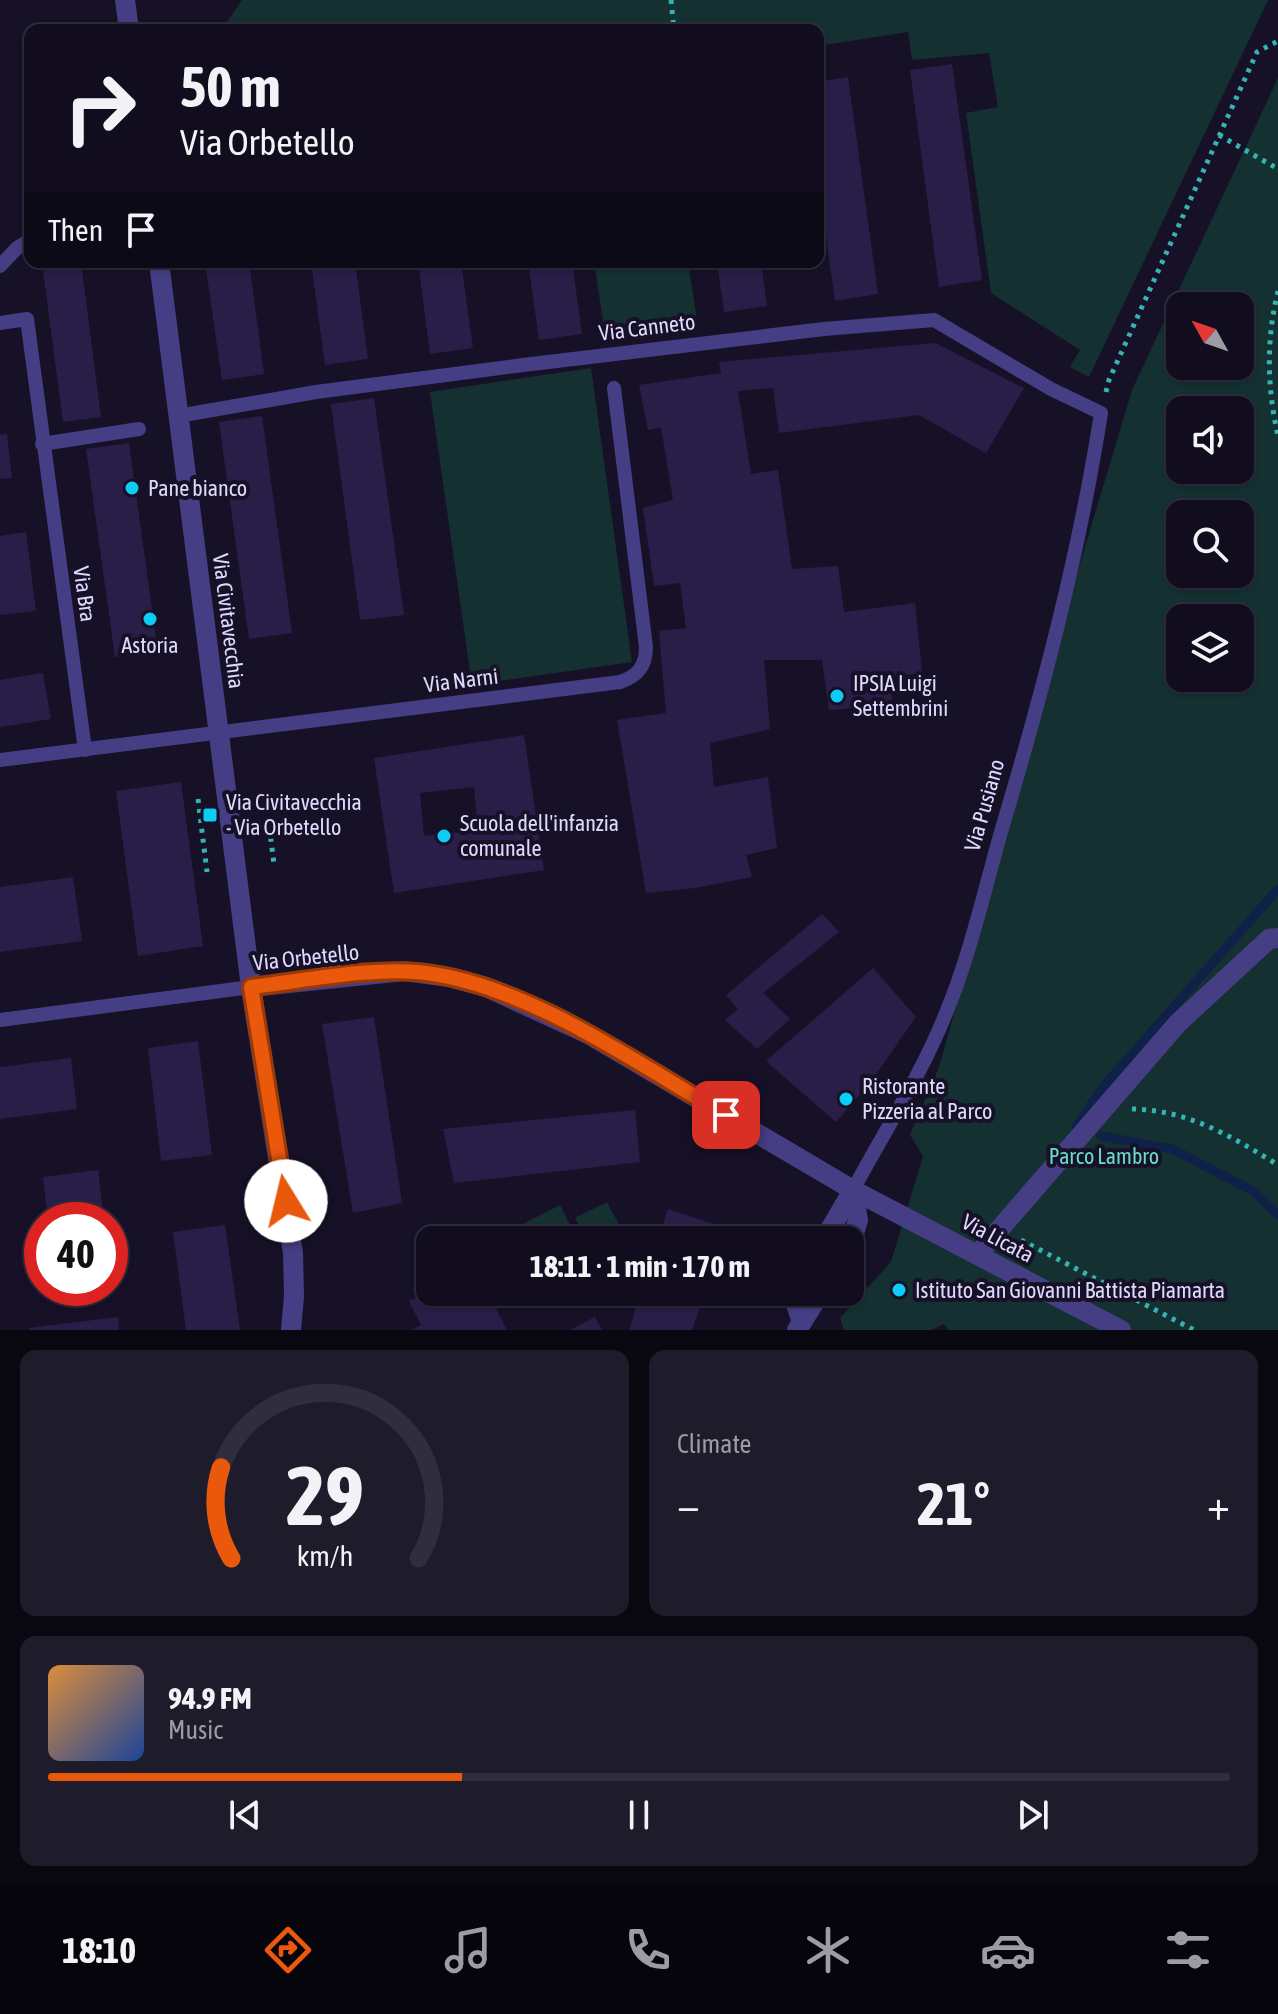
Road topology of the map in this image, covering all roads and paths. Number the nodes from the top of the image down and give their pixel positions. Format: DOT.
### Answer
graph roads {
  1 [pos="125,0"];
  2 [pos="671,0"];
  3 [pos="128,24"];
  4 [pos="673,24"];
  5 [pos="1278,41"];
  6 [pos="1219,135"];
  7 [pos="1278,169"];
  8 [pos="24,244"];
  9 [pos="0,266"];
  10 [pos="160,268"];
  11 [pos="1278,291"];
  12 [pos="0,323"];
  13 [pos="614,388"];
  14 [pos="1101,413"];
  15 [pos="178,416"];
  16 [pos="139,429"];
  17 [pos="1278,436"];
  18 [pos="42,444"];
  19 [pos="218,731"];
  20 [pos="85,750"];
  21 [pos="0,760"];
  22 [pos="198,799"];
  23 [pos="268,818"];
  24 [pos="274,864"];
  25 [pos="207,872"];
  26 [pos="1278,938"];
  27 [pos="251,987"];
  28 [pos="0,1020"];
  29 [pos="1102,1109"];
  30 [pos="1278,1165"];
  31 [pos="853,1190"];
  32 [pos="832,1226"];
  33 [pos="856,1226"];
  34 [pos="999,1229"];
  35 [pos="978,1254"];
  36 [pos="796,1306"];
  37 [pos="812,1306"];
  38 [pos="799,1326"];
  39 [pos="291,1330"];
  40 [pos="1121,1330"];
  41 [pos="1194,1330"];
  1 -- 3 [label="street"];
  2 -- 4 [label="path"];
  5 -- 6 [label="path"];
  6 -- 7 [label="path"];
  6 -- 14 [label="path"];
  8 -- 9 [label="lane"];
  10 -- 15 [label="street, Via Civitavecchia"];
  11 -- 17 [label="path"];
  12 -- 18 [label="lane, Via Bra"];
  13 -- 19 [label="lane, Via Narni"];
  14 -- 15 [label="lane, Via Canneto"];
  14 -- 31 [label="lane, Via Pusiano"];
  15 -- 19 [label="street, Via Civitavecchia"];
  16 -- 18 [label="lane"];
  18 -- 20 [label="lane, Via Bra"];
  19 -- 20 [label="lane, Via Narni"];
  19 -- 27 [label="street, Via Civitavecchia"];
  20 -- 21 [label="lane, Via Narni"];
  22 -- 25 [label="path"];
  23 -- 24 [label="path"];
  26 -- 29 [label="street"];
  27 -- 28 [label="lane, Via Orbetello"];
  27 -- 31 [label="street, Via Orbetello"];
  27 -- 39 [label="street, Via Civitavecchia"];
  29 -- 30 [label="path"];
  29 -- 34 [label="street"];
  31 -- 32 [label="street, Via Pusiano"];
  31 -- 33 [label="street"];
  31 -- 35 [label="street, Via Licata"];
  34 -- 35 [label="street"];
  34 -- 41 [label="path"];
  35 -- 40 [label="street, Via Licata"];
  36 -- 38 [label="street"];
  37 -- 38 [label="street"];
}
